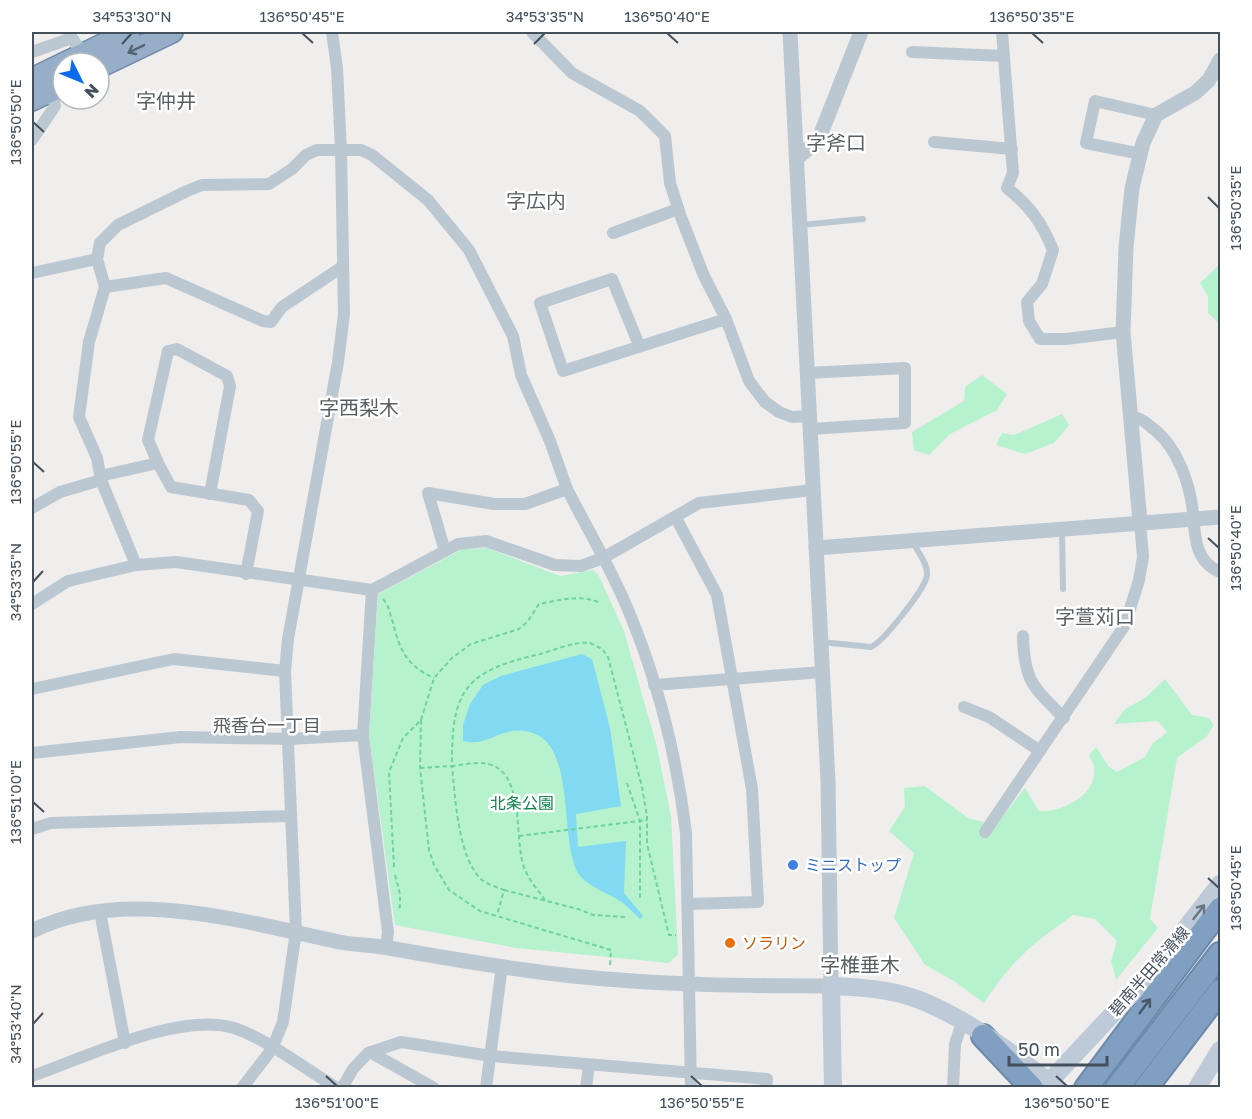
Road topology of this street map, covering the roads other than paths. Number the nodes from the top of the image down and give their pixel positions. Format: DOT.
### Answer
graph roads {
  1 [pos="129,32"];
  2 [pos="172,32"];
  3 [pos="332,32"];
  4 [pos="532,32"];
  5 [pos="790,32"];
  6 [pos="861,32"];
  7 [pos="1002,32"];
  8 [pos="75,51"];
  9 [pos="96,51"];
  10 [pos="111,51"];
  11 [pos="32,52"];
  12 [pos="912,52"];
  13 [pos="1004,56"];
  14 [pos="1221,60"];
  15 [pos="51,72"];
  16 [pos="32,79"];
  17 [pos="51,91"];
  18 [pos="32,100"];
  19 [pos="52,111"];
  20 [pos="1156,115"];
  21 [pos="32,140"];
  22 [pos="934,142"];
  23 [pos="1011,148"];
  24 [pos="341,150"];
  25 [pos="1141,154"];
  26 [pos="797,158"];
  27 [pos="678,209"];
  28 [pos="863,219"];
  29 [pos="800,225"];
  30 [pos="613,233"];
  31 [pos="97,259"];
  32 [pos="342,267"];
  33 [pos="32,273"];
  34 [pos="105,287"];
  35 [pos="726,319"];
  36 [pos="1123,332"];
  37 [pos="639,345"];
  38 [pos="807,373"];
  39 [pos="1132,417"];
  40 [pos="810,423"];
  41 [pos="158,463"];
  42 [pos="101,478"];
  43 [pos="567,489"];
  44 [pos="813,490"];
  45 [pos="210,494"];
  46 [pos="32,508"];
  47 [pos="1221,517"];
  48 [pos="676,518"];
  49 [pos="1193,519"];
  50 [pos="1140,522"];
  51 [pos="1062,529"];
  52 [pos="913,540"];
  53 [pos="816,548"];
  54 [pos="446,551"];
  55 [pos="603,558"];
  56 [pos="136,565"];
  57 [pos="1221,572"];
  58 [pos="246,574"];
  59 [pos="299,580"];
  60 [pos="1063,589"];
  61 [pos="371,593"];
  62 [pos="32,604"];
  63 [pos="1023,636"];
  64 [pos="821,642"];
  65 [pos="285,671"];
  66 [pos="822,672"];
  67 [pos="732,681"];
  68 [pos="654,685"];
  69 [pos="32,689"];
  70 [pos="964,707"];
  71 [pos="1064,718"];
  72 [pos="363,735"];
  73 [pos="289,739"];
  74 [pos="1040,751"];
  75 [pos="32,753"];
  76 [pos="291,816"];
  77 [pos="32,829"];
  78 [pos="985,832"];
  79 [pos="1221,884"];
  80 [pos="688,904"];
  81 [pos="1221,909"];
  82 [pos="100,912"];
  83 [pos="32,931"];
  84 [pos="296,931"];
  85 [pos="386,948"];
  86 [pos="1221,954"];
  87 [pos="502,966"];
  88 [pos="691,985"];
  89 [pos="831,986"];
  90 [pos="1221,991"];
  91 [pos="962,1023"];
  92 [pos="983,1036"];
  93 [pos="125,1043"];
  94 [pos="272,1048"];
  95 [pos="1221,1050"];
  96 [pos="370,1052"];
  97 [pos="491,1056"];
  98 [pos="588,1065"];
  99 [pos="692,1074"];
  100 [pos="32,1076"];
  101 [pos="1046,1086"];
  102 [pos="242,1088"];
  103 [pos="337,1088"];
  104 [pos="342,1088"];
  105 [pos="434,1088"];
  106 [pos="486,1088"];
  107 [pos="586,1088"];
  108 [pos="692,1088"];
  109 [pos="766,1088"];
  110 [pos="832,1088"];
  111 [pos="953,1088"];
  112 [pos="1086,1088"];
  113 [pos="1117,1088"];
  114 [pos="1146,1088"];
  115 [pos="1197,1088"];
  1 -- 9 [label="highway"];
  2 -- 10 [label="highway, one-way"];
  3 -- 24 [label="street"];
  4 -- 27 [label="street"];
  5 -- 26 [label="street"];
  6 -- 26 [label="street"];
  7 -- 13 [label="street"];
  8 -- 11 [label="street"];
  12 -- 13 [label="street"];
  13 -- 23 [label="street"];
  14 -- 20 [label="street"];
  15 -- 16 [label="highway"];
  17 -- 18 [label="highway"];
  19 -- 21 [label="street"];
  20 -- 25 [label="street"];
  20 -- 25 [label="street"];
  22 -- 23 [label="street"];
  23 -- 36 [label="street"];
  24 -- 31 [label="street"];
  24 -- 32 [label="street"];
  24 -- 43 [label="street"];
  25 -- 36 [label="street"];
  26 -- 29 [label="street"];
  27 -- 30 [label="street"];
  27 -- 35 [label="street"];
  28 -- 29 [label="lane"];
  29 -- 38 [label="street"];
  31 -- 33 [label="street"];
  31 -- 34 [label="street"];
  32 -- 34 [label="street"];
  32 -- 59 [label="street"];
  34 -- 42 [label="street"];
  35 -- 37 [label="street"];
  35 -- 40 [label="street"];
  36 -- 39 [label="street"];
  37 -- 37 [label="street"];
  38 -- 40 [label="street"];
  38 -- 40 [label="street"];
  39 -- 49 [label="street"];
  39 -- 50 [label="street"];
  40 -- 44 [label="street"];
  41 -- 42 [label="street"];
  41 -- 45 [label="street"];
  41 -- 45 [label="street"];
  42 -- 46 [label="street"];
  42 -- 56 [label="street"];
  43 -- 54 [label="street"];
  43 -- 55 [label="street"];
  44 -- 48 [label="street"];
  44 -- 53 [label="street"];
  45 -- 58 [label="street"];
  47 -- 49 [label="street"];
  48 -- 55 [label="street"];
  48 -- 67 [label="street"];
  49 -- 50 [label="street"];
  49 -- 57 [label="street"];
  50 -- 51 [label="street"];
  50 -- 71 [label="street"];
  51 -- 52 [label="street"];
  51 -- 60 [label="lane"];
  52 -- 53 [label="street"];
  52 -- 64 [label="lane"];
  53 -- 64 [label="street"];
  54 -- 55 [label="street"];
  54 -- 61 [label="street"];
  55 -- 68 [label="street"];
  56 -- 58 [label="street"];
  56 -- 62 [label="street"];
  58 -- 59 [label="street"];
  59 -- 61 [label="street"];
  59 -- 65 [label="street"];
  61 -- 72 [label="street"];
  63 -- 71 [label="street"];
  64 -- 66 [label="street"];
  65 -- 69 [label="street"];
  65 -- 73 [label="street"];
  66 -- 67 [label="street"];
  66 -- 89 [label="street"];
  67 -- 68 [label="street"];
  67 -- 80 [label="street"];
  68 -- 80 [label="street"];
  70 -- 74 [label="street"];
  71 -- 74 [label="street"];
  72 -- 73 [label="street"];
  72 -- 85 [label="street"];
  73 -- 75 [label="street"];
  73 -- 76 [label="street"];
  74 -- 78 [label="street"];
  76 -- 77 [label="street"];
  76 -- 84 [label="street"];
  101 -- 79 [label="main road, 碧南半田常滑線, one-way"];
  80 -- 88 [label="street"];
  112 -- 81 [label="highway, one-way"];
  82 -- 83 [label="street"];
  82 -- 84 [label="street"];
  82 -- 93 [label="street"];
  84 -- 85 [label="street"];
  84 -- 94 [label="street"];
  85 -- 87 [label="street"];
  86 -- 113 [label="highway"];
  87 -- 88 [label="street"];
  87 -- 97 [label="street"];
  88 -- 89 [label="street"];
  88 -- 99 [label="street"];
  89 -- 91 [label="main road"];
  89 -- 110 [label="main road"];
  90 -- 114 [label="highway"];
  91 -- 92 [label="main road"];
  91 -- 111 [label="street"];
  92 -- 101 [label="highway"];
  93 -- 94 [label="street"];
  93 -- 100 [label="street"];
  94 -- 102 [label="street"];
  94 -- 103 [label="street"];
  95 -- 115 [label="main road"];
  96 -- 97 [label="street"];
  96 -- 104 [label="street"];
  96 -- 105 [label="street"];
  97 -- 98 [label="street"];
  97 -- 106 [label="street"];
  98 -- 99 [label="street"];
  98 -- 107 [label="street"];
  99 -- 108 [label="street"];
  99 -- 109 [label="street"];
}
